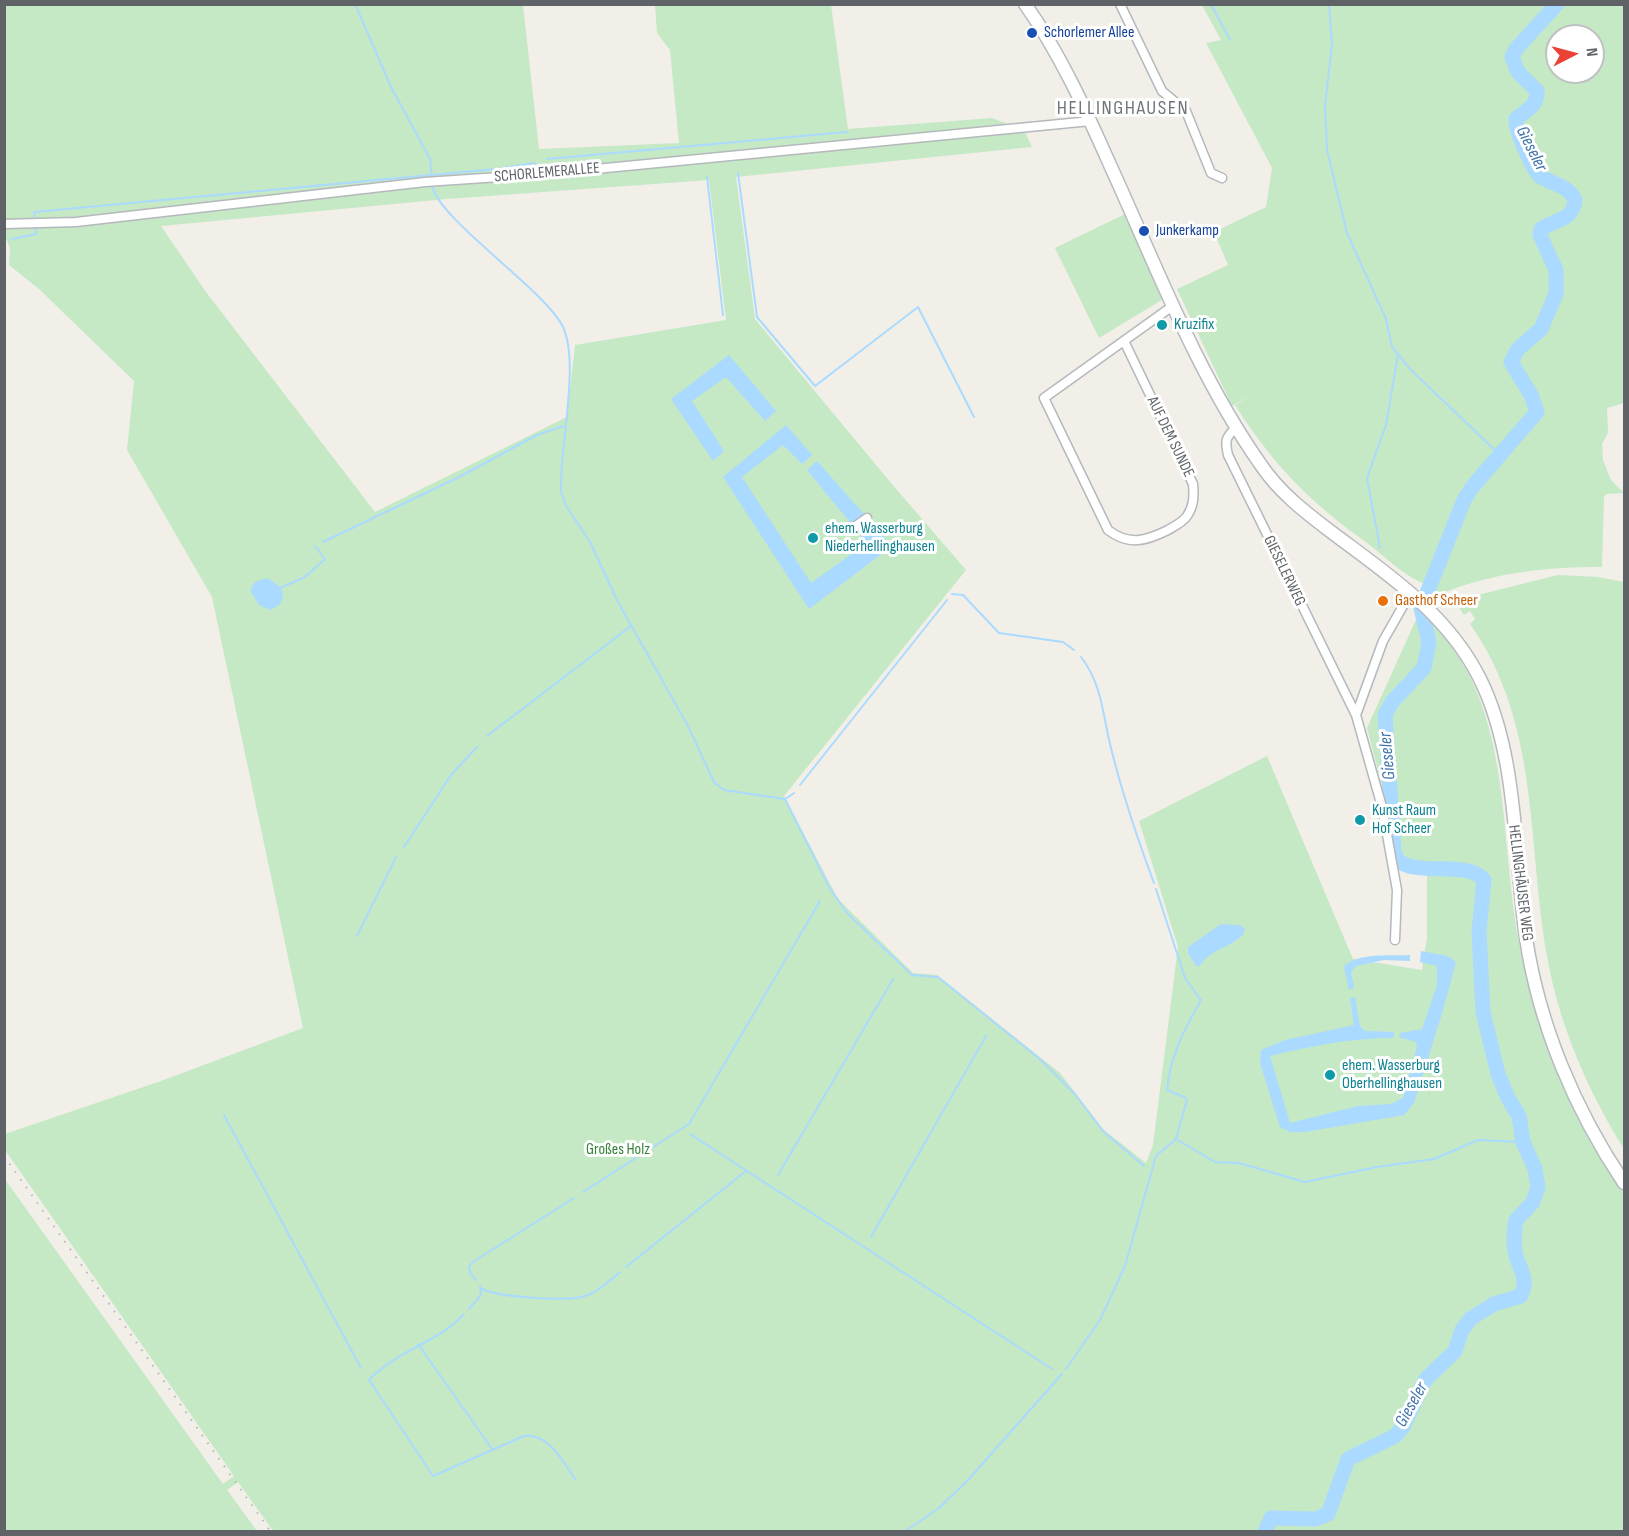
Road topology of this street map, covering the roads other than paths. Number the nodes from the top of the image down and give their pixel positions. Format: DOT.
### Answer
graph roads {
  1 [pos="1025,4"];
  2 [pos="1120,4"];
  3 [pos="1090,121"];
  4 [pos="1222,178"];
  5 [pos="4,224"];
  6 [pos="1173,306"];
  7 [pos="1124,341"];
  8 [pos="1236,428"];
  9 [pos="867,518"];
  10 [pos="854,527"];
  11 [pos="1413,594"];
  12 [pos="1356,715"];
  13 [pos="1395,940"];
  14 [pos="1624,1183"];
  1 -- 3 [label="street, HELLINGHÄUSER WEG"];
  2 -- 4 [label="street"];
  3 -- 5 [label="street, SCHORLEMERALLEE"];
  3 -- 6 [label="street, HELLINGHÄUSER WEG"];
  6 -- 7 [label="street"];
  6 -- 8 [label="street, HELLINGHÄUSER WEG"];
  7 -- 7 [label="street, AUF DEM SUNDE"];
  8 -- 11 [label="street, HELLINGHÄUSER WEG"];
  8 -- 12 [label="street, GIESELERWEG"];
  9 -- 10 [label="street"];
  11 -- 12 [label="street"];
  11 -- 14 [label="street, HELLINGHÄUSER WEG"];
  12 -- 13 [label="street, GIESELERWEG"];
}
